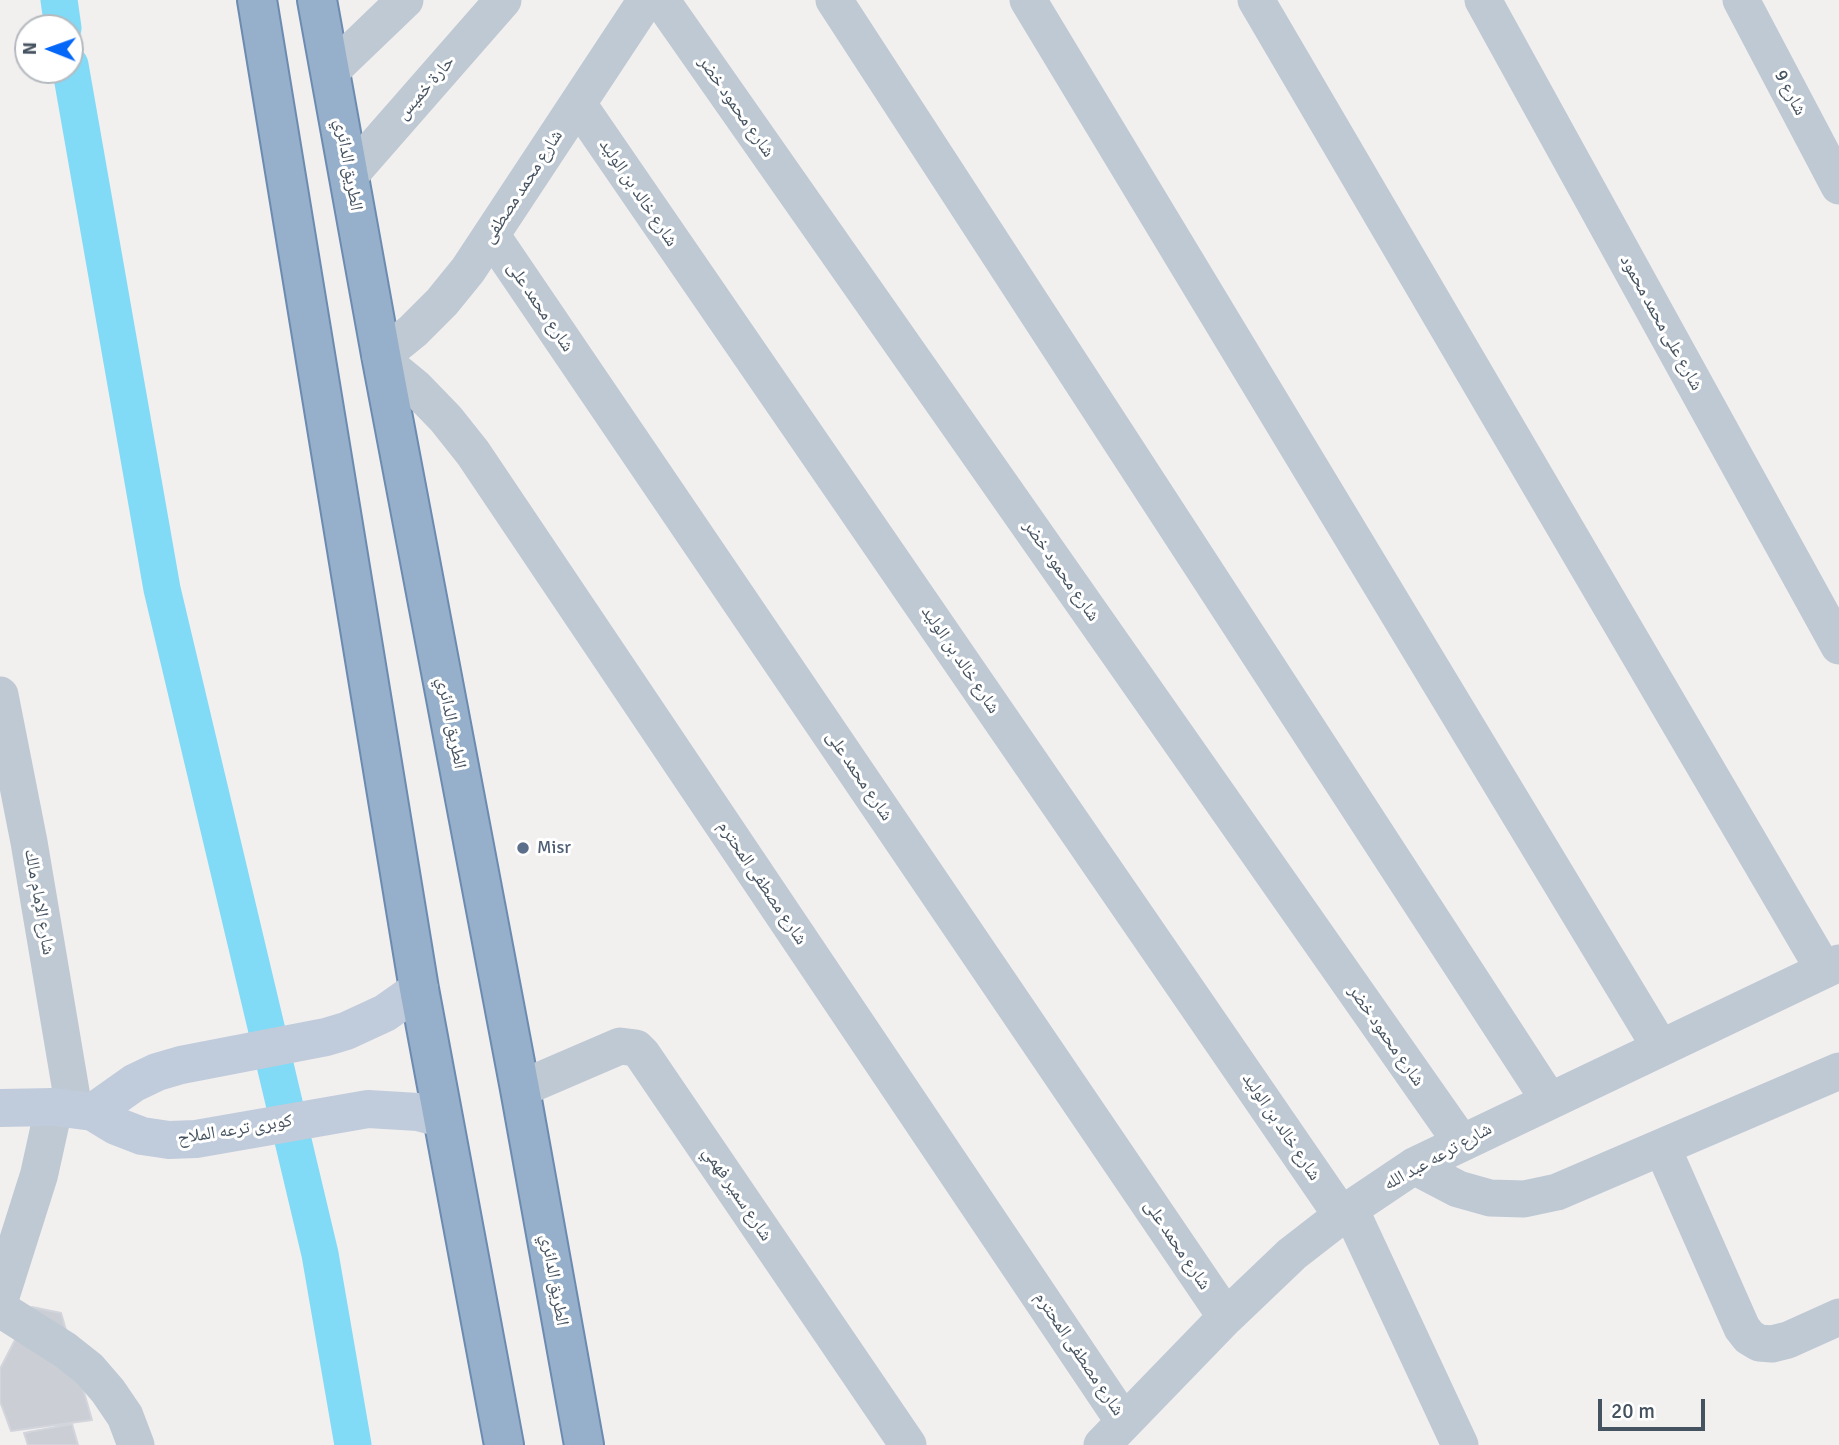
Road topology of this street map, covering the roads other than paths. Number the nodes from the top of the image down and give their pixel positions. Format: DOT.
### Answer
graph roads {
  1 [pos="257,0"];
  2 [pos="317,0"];
  3 [pos="405,0"];
  4 [pos="503,0"];
  5 [pos="646,0"];
  6 [pos="662,0"];
  7 [pos="834,0"];
  8 [pos="1028,0"];
  9 [pos="1256,0"];
  10 [pos="1483,0"];
  11 [pos="1741,0"];
  12 [pos="331,71"];
  13 [pos="578,104"];
  14 [pos="1834,166"];
  15 [pos="349,176"];
  16 [pos="492,236"];
  17 [pos="381,359"];
  18 [pos="1839,646"];
  19 [pos="0,695"];
  20 [pos="15,849"];
  21 [pos="1832,967"];
  22 [pos="419,989"];
  23 [pos="1660,1047"];
  24 [pos="1839,1072"];
  25 [pos="520,1089"];
  26 [pos="1549,1100"];
  27 [pos="0,1108"];
  28 [pos="74,1109"];
  29 [pos="442,1118"];
  30 [pos="1461,1142"];
  31 [pos="1662,1147"];
  32 [pos="1414,1166"];
  33 [pos="1346,1212"];
  34 [pos="0,1298"];
  35 [pos="0,1309"];
  36 [pos="1226,1317"];
  37 [pos="1839,1317"];
  38 [pos="1113,1433"];
  39 [pos="136,1445"];
  40 [pos="504,1445"];
  41 [pos="584,1445"];
  42 [pos="908,1445"];
  43 [pos="1460,1445"];
  1 -- 22 [label="highway"];
  2 -- 12 [label="highway, الطريق الدائري"];
  3 -- 12 [label="street"];
  4 -- 15 [label="street, حارة خميس"];
  5 -- 13 [label="street, شارع محمد مصطفى"];
  6 -- 30 [label="street, شارع محمود خضر"];
  7 -- 26 [label="street"];
  8 -- 23 [label="street"];
  9 -- 21 [label="street"];
  10 -- 18 [label="street, شارع على محمد محمود"];
  11 -- 14 [label="street, شارع 9"];
  12 -- 15 [label="highway, الطريق الدائري"];
  13 -- 16 [label="street, شارع محمد مصطفى"];
  13 -- 33 [label="street, شارع خالد بن الوليد"];
  15 -- 17 [label="highway, الطريق الدائري"];
  16 -- 17 [label="street, شارع محمد مصطفى"];
  16 -- 36 [label="street, شارع محمد على"];
  17 -- 25 [label="highway, الطريق الدائري"];
  17 -- 38 [label="street, شارع مصطفى المحترم"];
  19 -- 20 [label="street, شارع الإمام مالك"];
  20 -- 28 [label="street, شارع الإمام مالك"];
  21 -- 23 [label="street, شارع ترعه عبد الله"];
  22 -- 28 [label="main road"];
  22 -- 29 [label="highway"];
  23 -- 26 [label="street, شارع ترعه عبد الله"];
  24 -- 31 [label="street"];
  25 -- 41 [label="highway, الطريق الدائري"];
  25 -- 42 [label="street, شارع سمير فهمي"];
  26 -- 30 [label="street, شارع ترعه عبد الله"];
  27 -- 28 [label="main road"];
  28 -- 29 [label="main road, كوبرى ترعه الملاح"];
  28 -- 34 [label="street"];
  29 -- 40 [label="highway"];
  30 -- 32 [label="street, شارع ترعه عبد الله"];
  31 -- 32 [label="street"];
  31 -- 37 [label="street"];
  32 -- 33 [label="street, شارع ترعه عبد الله"];
  33 -- 36 [label="street, شارع ترعه عبد الله"];
  33 -- 43 [label="street, شارع خالد بن الوليد"];
  35 -- 39 [label="street"];
  36 -- 38 [label="street, شارع ترعه عبد الله"];
}
